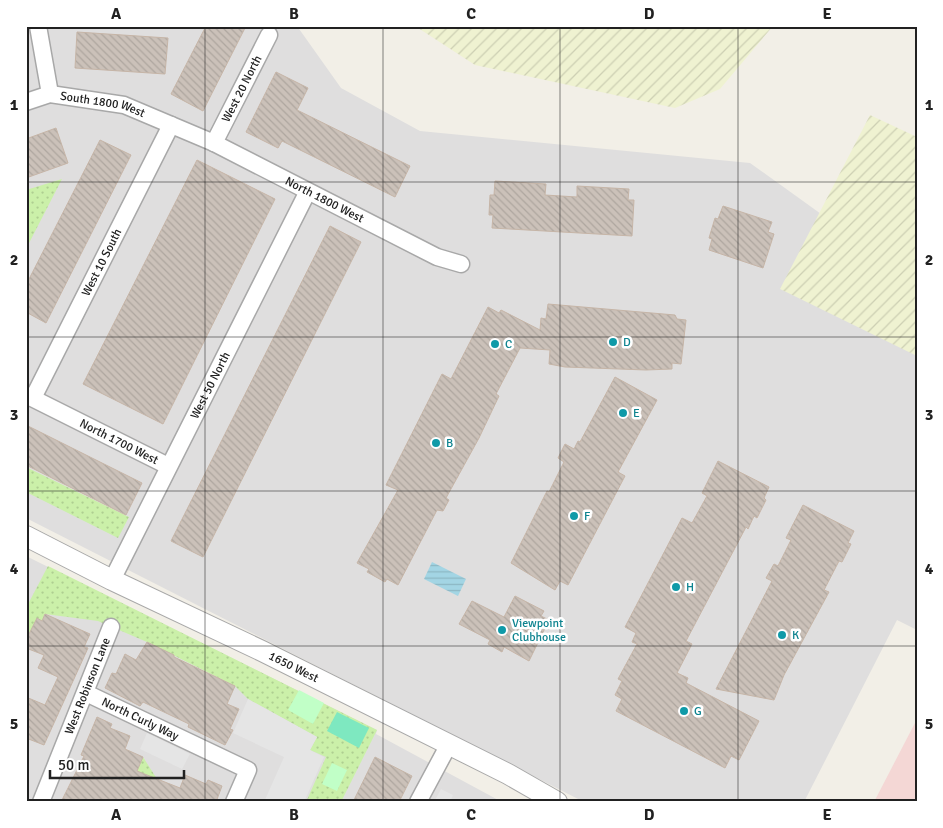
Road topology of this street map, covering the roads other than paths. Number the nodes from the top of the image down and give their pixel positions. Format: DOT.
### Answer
graph roads {
  1 [pos="38,26"];
  2 [pos="269,35"];
  3 [pos="50,94"];
  4 [pos="26,102"];
  5 [pos="171,125"];
  6 [pos="189,133"];
  7 [pos="214,143"];
  8 [pos="307,193"];
  9 [pos="461,264"];
  10 [pos="30,396"];
  11 [pos="168,466"];
  12 [pos="26,536"];
  13 [pos="112,580"];
  14 [pos="111,627"];
  15 [pos="86,693"];
  16 [pos="448,746"];
  17 [pos="41,802"];
  18 [pos="234,802"];
  19 [pos="418,802"];
  20 [pos="557,802"];
  1 -- 3 [label="street, South 1800 West"];
  2 -- 7 [label="street, West 20 North"];
  3 -- 4 [label="street"];
  3 -- 5 [label="street, South 1800 West"];
  5 -- 6 [label="street, South 1800 West"];
  5 -- 10 [label="street, West 10 South"];
  6 -- 7 [label="street, North 1800 West"];
  7 -- 8 [label="street, North 1800 West"];
  8 -- 9 [label="street, North 1800 West"];
  8 -- 11 [label="street, West 50 North"];
  10 -- 11 [label="street, North 1700 West"];
  11 -- 13 [label="street, West 50 North"];
  12 -- 13 [label="street, 1650 West"];
  13 -- 16 [label="street, 1650 West"];
  14 -- 15 [label="street, West Robinson Lane"];
  15 -- 17 [label="street, West Robinson Lane"];
  15 -- 18 [label="street, North Curly Way"];
  16 -- 19 [label="street"];
  16 -- 20 [label="street, 1650 West"];
}
